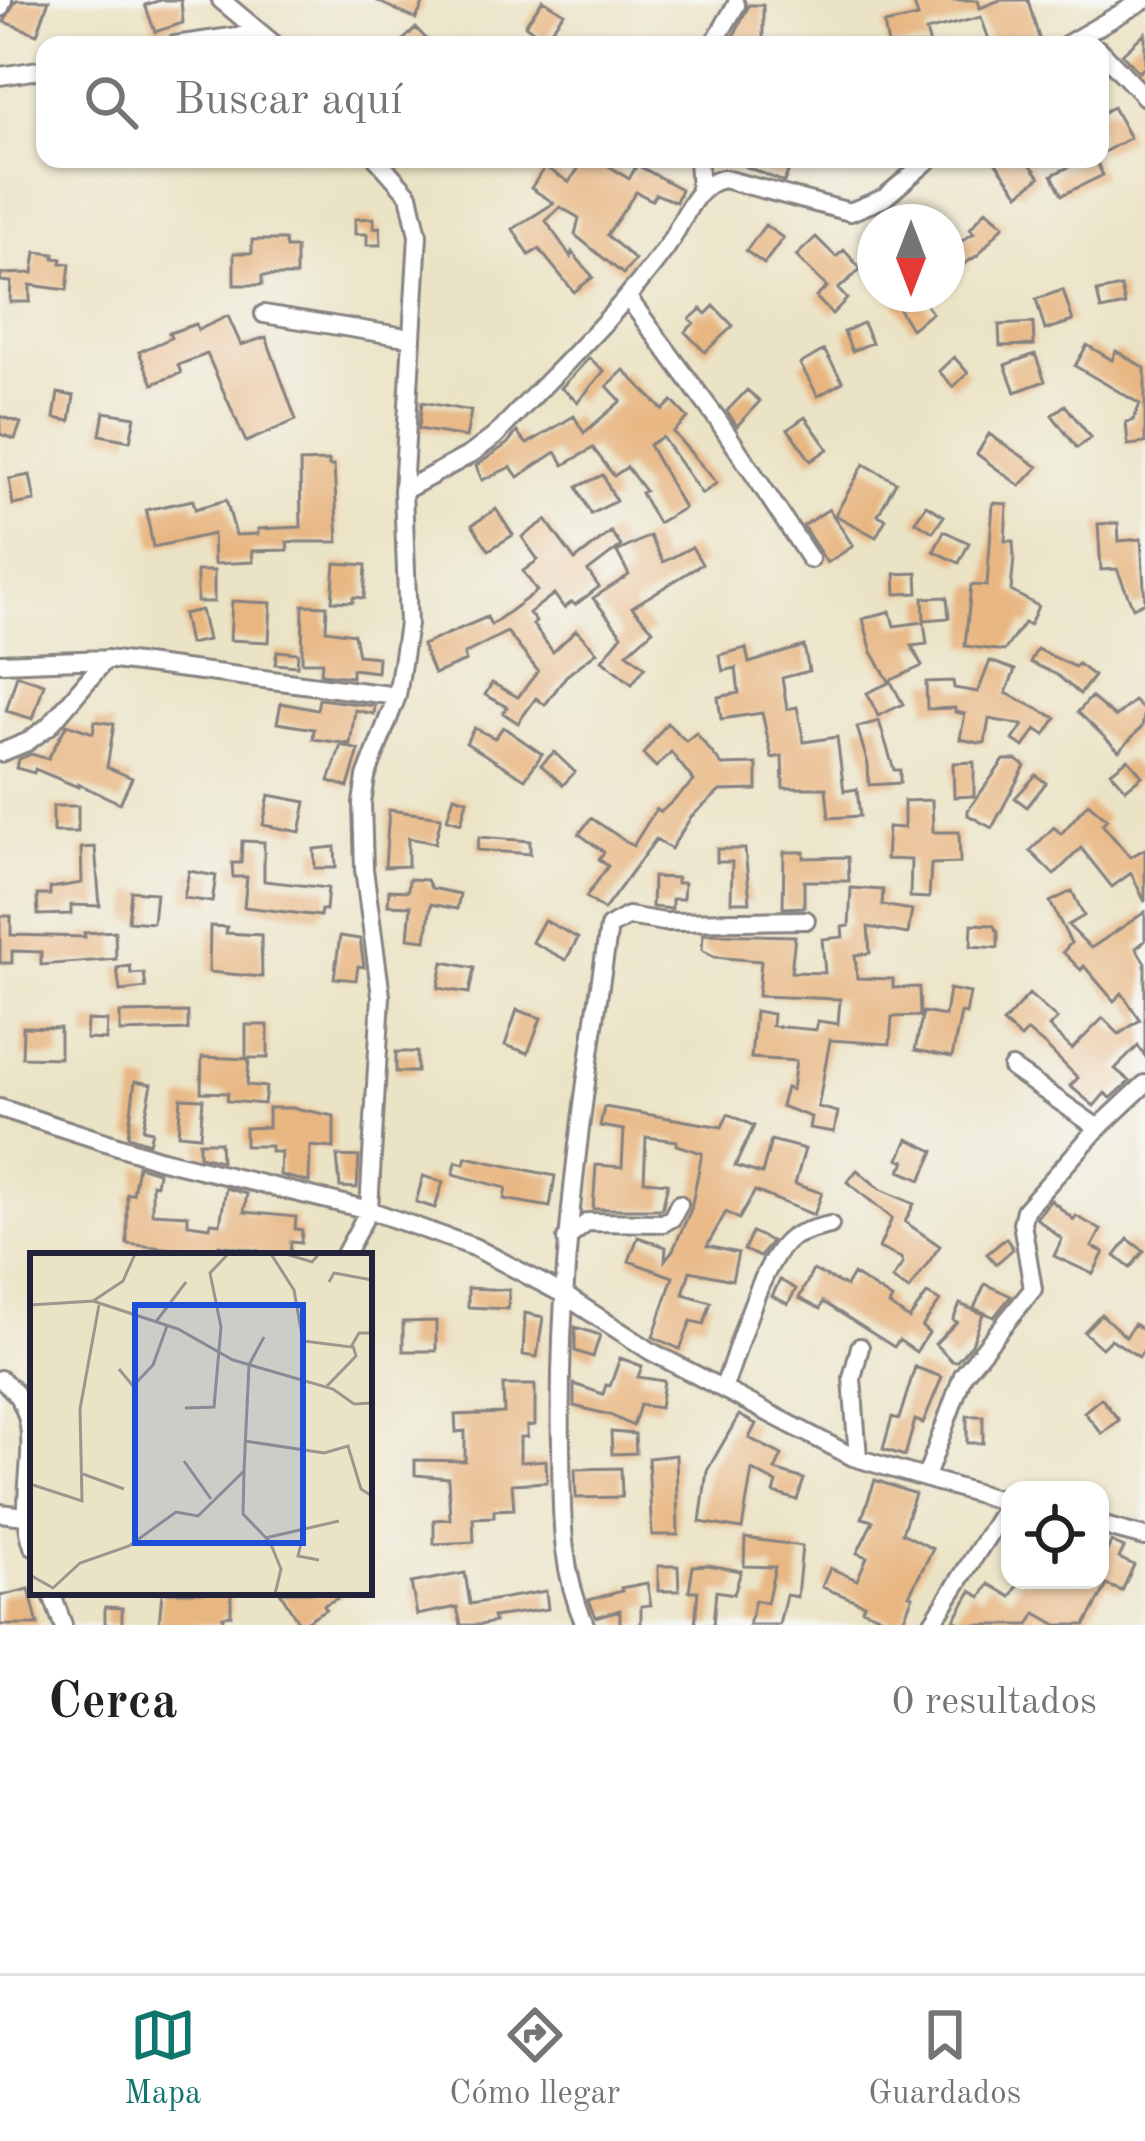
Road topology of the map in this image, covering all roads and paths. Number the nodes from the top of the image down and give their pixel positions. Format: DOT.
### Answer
graph roads {
  1 [pos="221,0"];
  2 [pos="1144,0"];
  3 [pos="736,4"];
  4 [pos="259,33"];
  5 [pos="238,36"];
  6 [pos="263,36"];
  7 [pos="718,36"];
  8 [pos="1100,36"];
  9 [pos="1109,59"];
  10 [pos="36,70"];
  11 [pos="0,76"];
  12 [pos="1145,97"];
  13 [pos="385,168"];
  14 [pos="699,168"];
  15 [pos="919,168"];
  16 [pos="700,191"];
  17 [pos="628,298"];
  18 [pos="264,314"];
  19 [pos="412,338"];
  20 [pos="403,491"];
  21 [pos="810,559"];
  22 [pos="106,658"];
  23 [pos="0,663"];
  24 [pos="397,695"];
  25 [pos="0,753"];
  26 [pos="806,920"];
  27 [pos="1012,1068"];
  28 [pos="1145,1084"];
  29 [pos="0,1108"];
  30 [pos="1098,1128"];
  31 [pos="680,1204"];
  32 [pos="369,1210"];
  33 [pos="830,1225"];
  34 [pos="566,1239"];
  35 [pos="346,1253"];
  36 [pos="561,1293"];
  37 [pos="860,1347"];
  38 [pos="0,1379"];
  39 [pos="724,1386"];
  40 [pos="30,1423"];
  41 [pos="30,1440"];
  42 [pos="858,1459"];
  43 [pos="926,1477"];
  44 [pos="1001,1499"];
  45 [pos="0,1513"];
  46 [pos="25,1516"];
  47 [pos="1001,1516"];
  48 [pos="1109,1528"];
  49 [pos="30,1535"];
  50 [pos="1145,1537"];
  51 [pos="52,1595"];
  52 [pos="63,1625"];
  53 [pos="585,1625"];
  54 [pos="931,1625"];
  1 -- 4 [label="street"];
  2 -- 8 [label="street"];
  3 -- 7 [label="street"];
  4 -- 5 [label="street"];
  4 -- 6 [label="street"];
  9 -- 12 [label="street"];
  10 -- 11 [label="street"];
  13 -- 19 [label="street"];
  14 -- 16 [label="street"];
  15 -- 16 [label="street"];
  16 -- 17 [label="street"];
  17 -- 20 [label="street"];
  17 -- 21 [label="street"];
  18 -- 19 [label="street"];
  19 -- 20 [label="street"];
  20 -- 24 [label="street"];
  22 -- 23 [label="street"];
  22 -- 24 [label="street"];
  22 -- 25 [label="street"];
  24 -- 32 [label="street"];
  26 -- 34 [label="street"];
  27 -- 30 [label="street"];
  28 -- 30 [label="street"];
  29 -- 32 [label="street"];
  30 -- 43 [label="street"];
  31 -- 34 [label="street"];
  32 -- 35 [label="street"];
  32 -- 36 [label="street"];
  33 -- 39 [label="street"];
  34 -- 36 [label="street"];
  36 -- 39 [label="street"];
  36 -- 53 [label="street"];
  37 -- 42 [label="street"];
  38 -- 40 [label="street"];
  39 -- 42 [label="street"];
  41 -- 46 [label="street"];
  42 -- 43 [label="street"];
  43 -- 44 [label="street"];
  45 -- 46 [label="street"];
  46 -- 49 [label="street"];
  47 -- 54 [label="street"];
  48 -- 50 [label="street"];
  51 -- 52 [label="street"];
}
